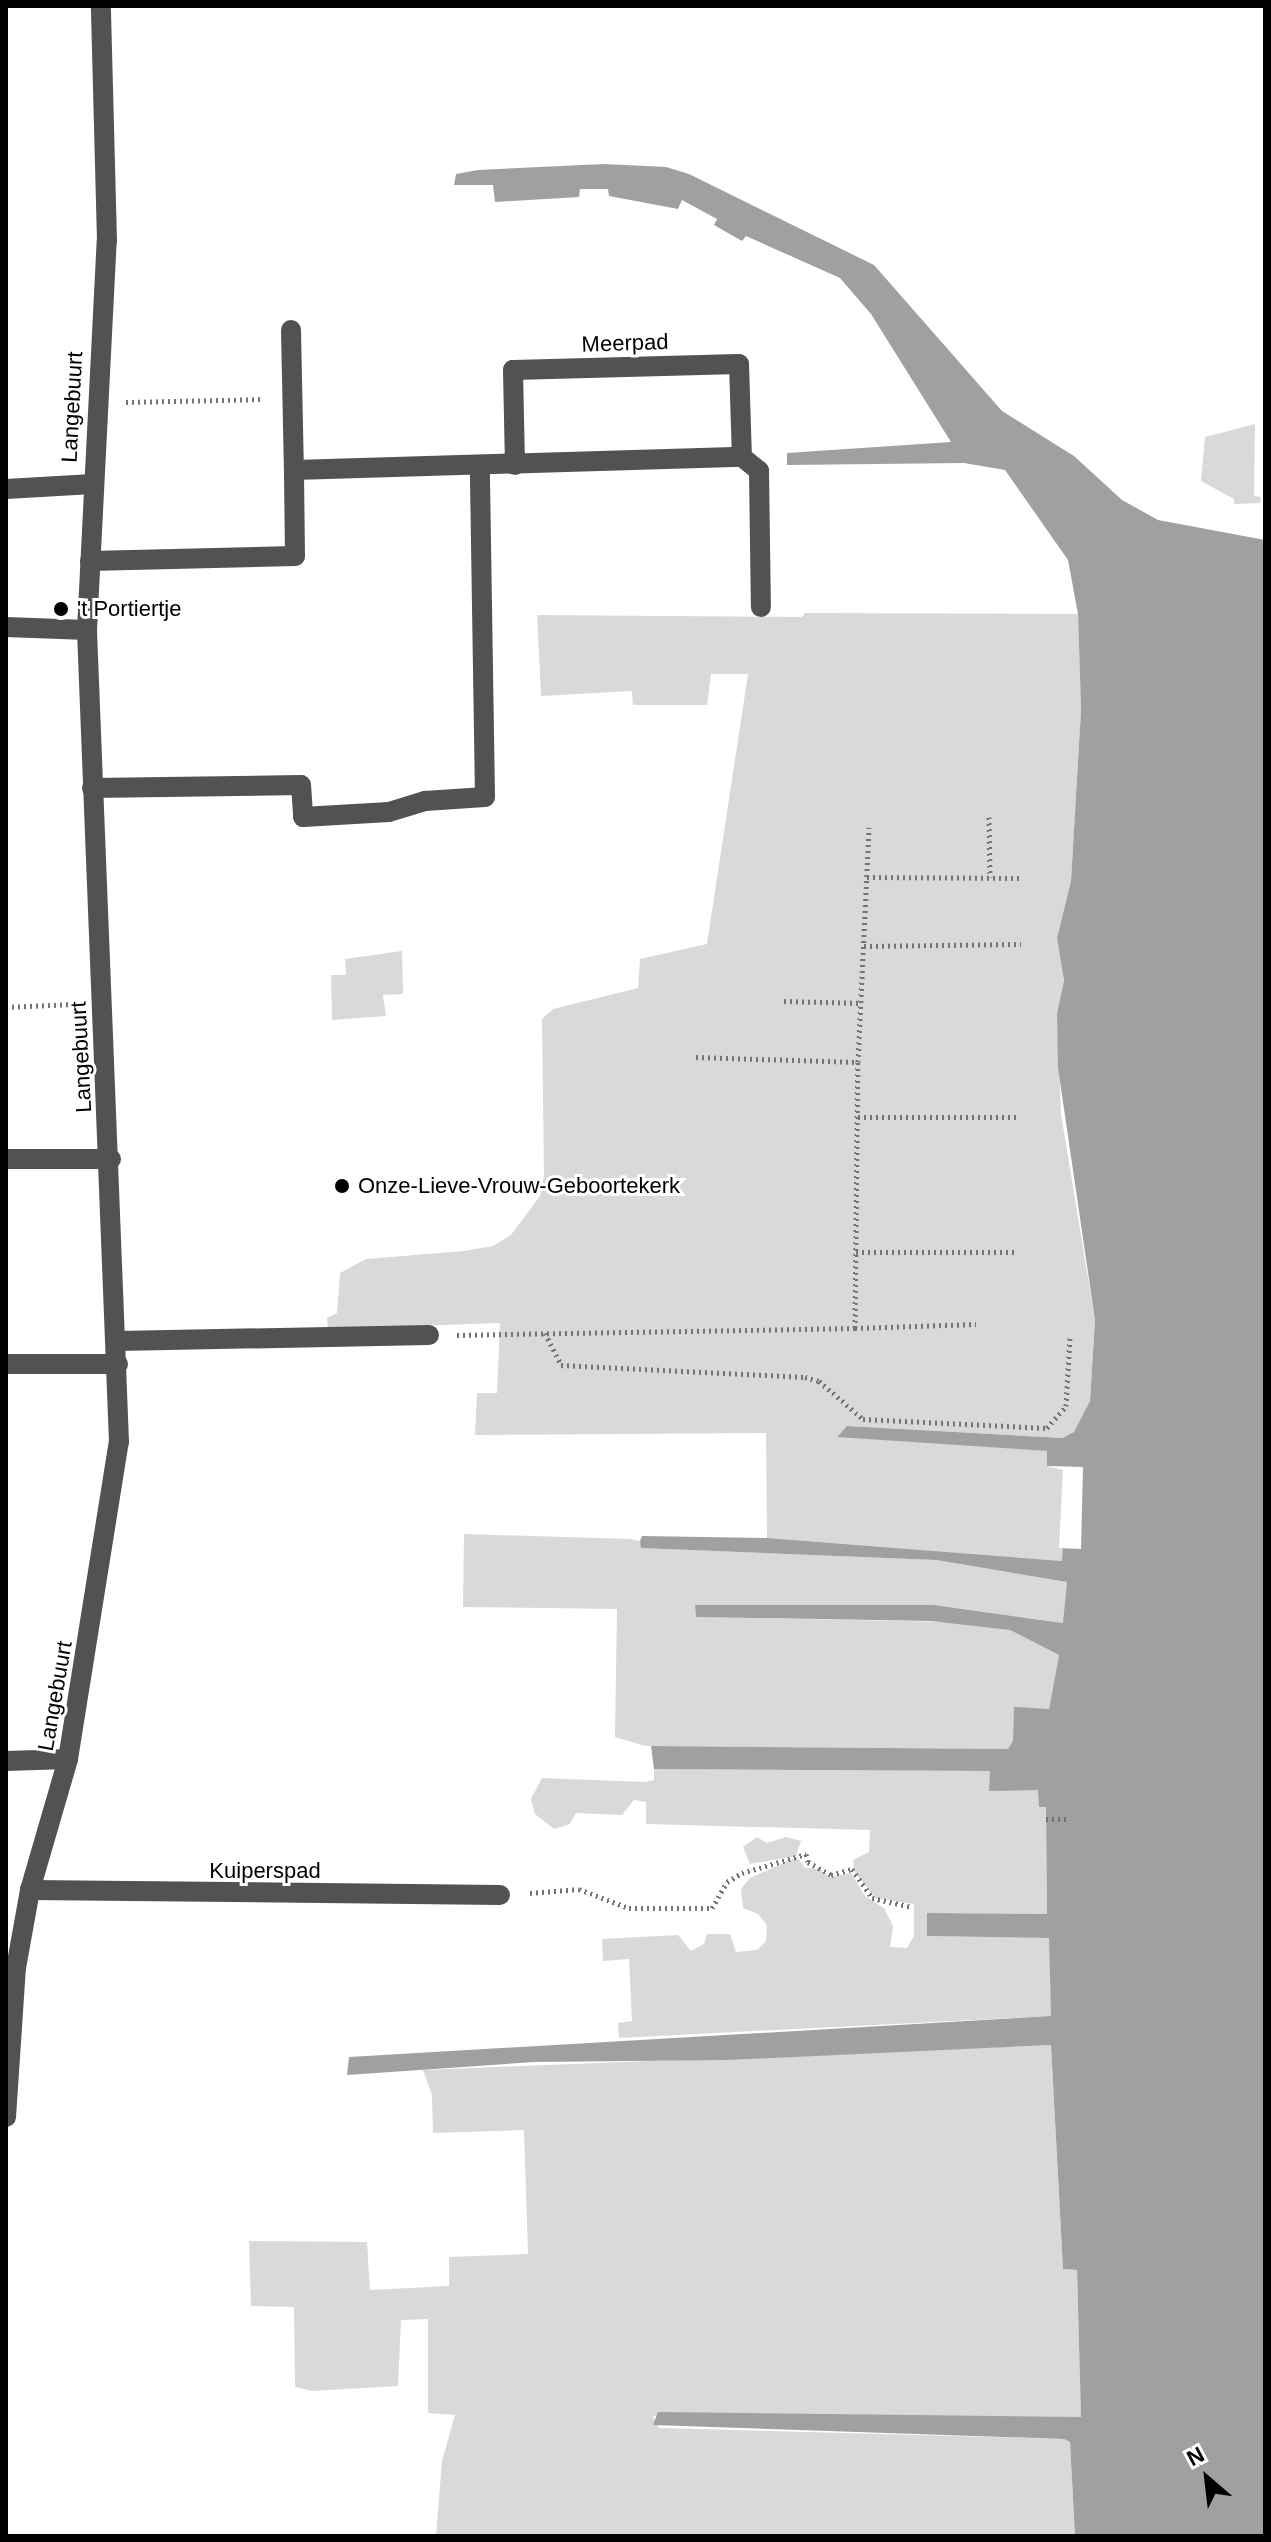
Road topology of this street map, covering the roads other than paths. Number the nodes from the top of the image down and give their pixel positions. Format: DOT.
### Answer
graph roads {
  1 [pos="101,6"];
  2 [pos="291,330"];
  3 [pos="742,457"];
  4 [pos="515,465"];
  5 [pos="480,466"];
  6 [pos="294,470"];
  7 [pos="93,484"];
  8 [pos="6,489"];
  9 [pos="90,561"];
  10 [pos="761,607"];
  11 [pos="6,627"];
  12 [pos="87,630"];
  13 [pos="92,788"];
  14 [pos="6,1159"];
  15 [pos="111,1159"];
  16 [pos="429,1335"];
  17 [pos="118,1341"];
  18 [pos="6,1364"];
  19 [pos="118,1364"];
  20 [pos="68,1759"];
  21 [pos="6,1761"];
  22 [pos="30,1890"];
  23 [pos="500,1895"];
  24 [pos="6,2117"];
  1 -- 7 [label="street, Langebuurt"];
  2 -- 6 [label="street"];
  3 -- 4 [label="street"];
  3 -- 4 [label="street, Meerpad"];
  3 -- 10 [label="street, Meerpad"];
  4 -- 5 [label="street"];
  5 -- 6 [label="street"];
  5 -- 13 [label="street"];
  6 -- 9 [label="street"];
  7 -- 8 [label="street"];
  7 -- 9 [label="street, Langebuurt"];
  9 -- 12 [label="street, Langebuurt"];
  11 -- 12 [label="street"];
  12 -- 13 [label="street, Langebuurt"];
  13 -- 15 [label="street, Langebuurt"];
  14 -- 15 [label="street"];
  15 -- 17 [label="street, Langebuurt"];
  16 -- 17 [label="street"];
  17 -- 19 [label="street, Langebuurt"];
  18 -- 19 [label="street"];
  19 -- 20 [label="street, Langebuurt"];
  20 -- 21 [label="street"];
  20 -- 22 [label="street, Langebuurt"];
  22 -- 23 [label="street, Kuiperspad"];
  22 -- 24 [label="street, Langebuurt"];
}
